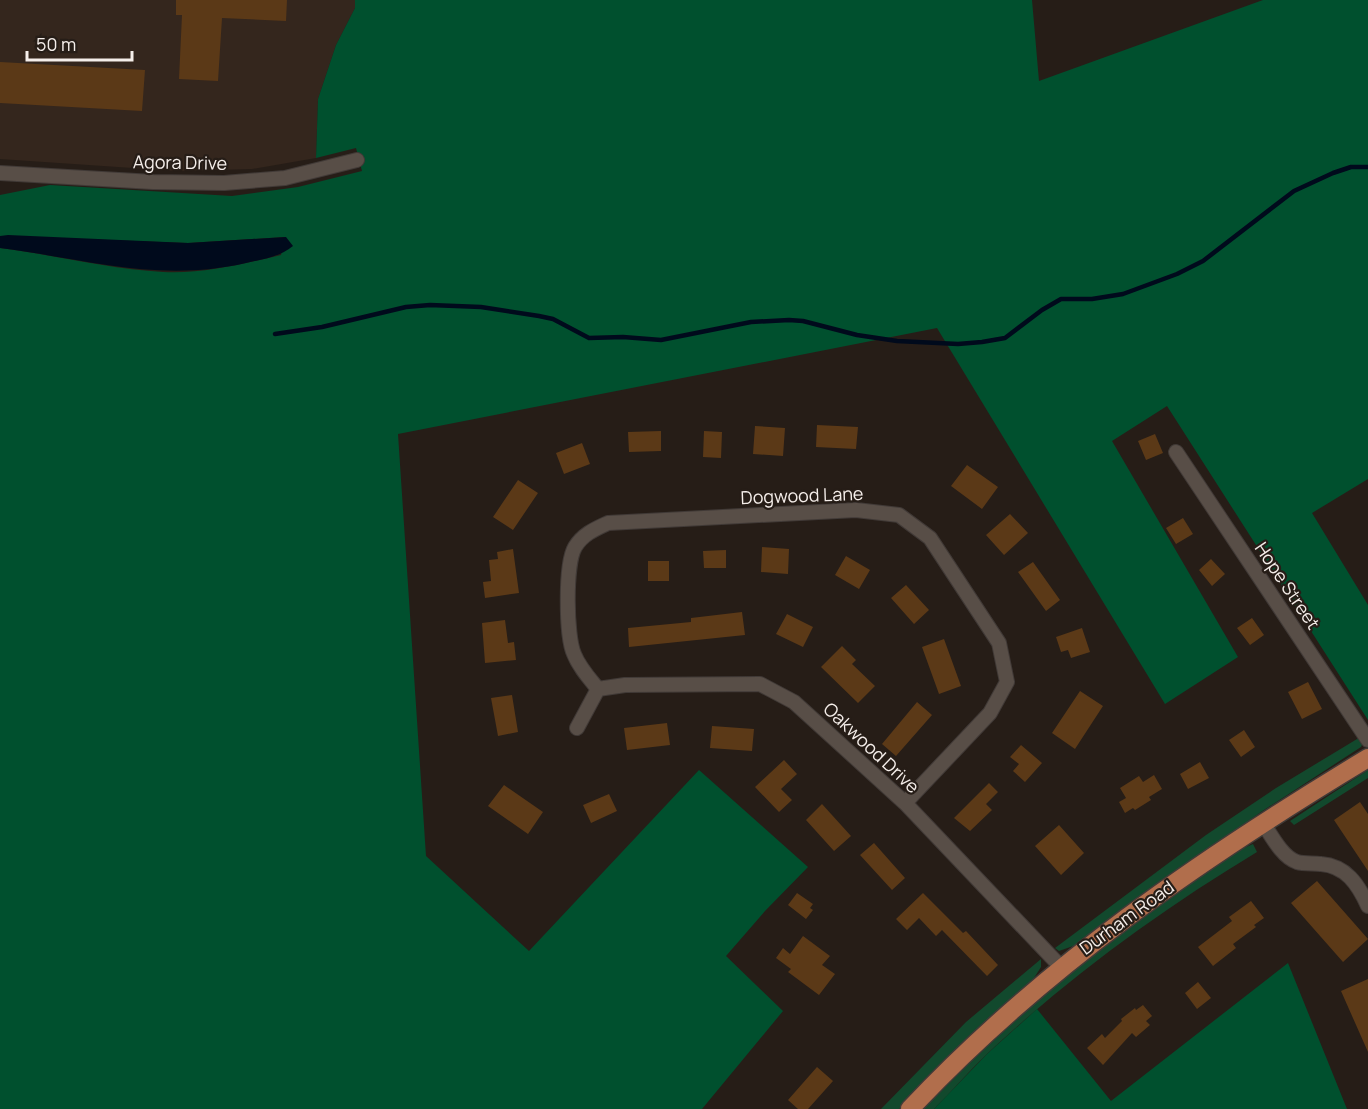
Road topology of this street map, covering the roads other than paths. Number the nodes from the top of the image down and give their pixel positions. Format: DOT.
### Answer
graph roads {
  1 [pos="357,160"];
  2 [pos="0,173"];
  3 [pos="1176,452"];
  4 [pos="598,689"];
  5 [pos="577,728"];
  6 [pos="1368,740"];
  7 [pos="1368,758"];
  8 [pos="905,803"];
  9 [pos="1263,823"];
  10 [pos="1368,906"];
  11 [pos="1061,968"];
  12 [pos="910,1109"];
  1 -- 2 [label="street, Agora Drive"];
  3 -- 6 [label="street, Hope Street"];
  4 -- 5 [label="street"];
  4 -- 8 [label="street, Oakwood Drive"];
  4 -- 8 [label="street, Dogwood Lane"];
  7 -- 9 [label="main road, Durham Road"];
  8 -- 11 [label="street, Oakwood Drive"];
  9 -- 10 [label="street"];
  9 -- 11 [label="main road, Durham Road"];
  11 -- 12 [label="main road, Durham Road"];
}
